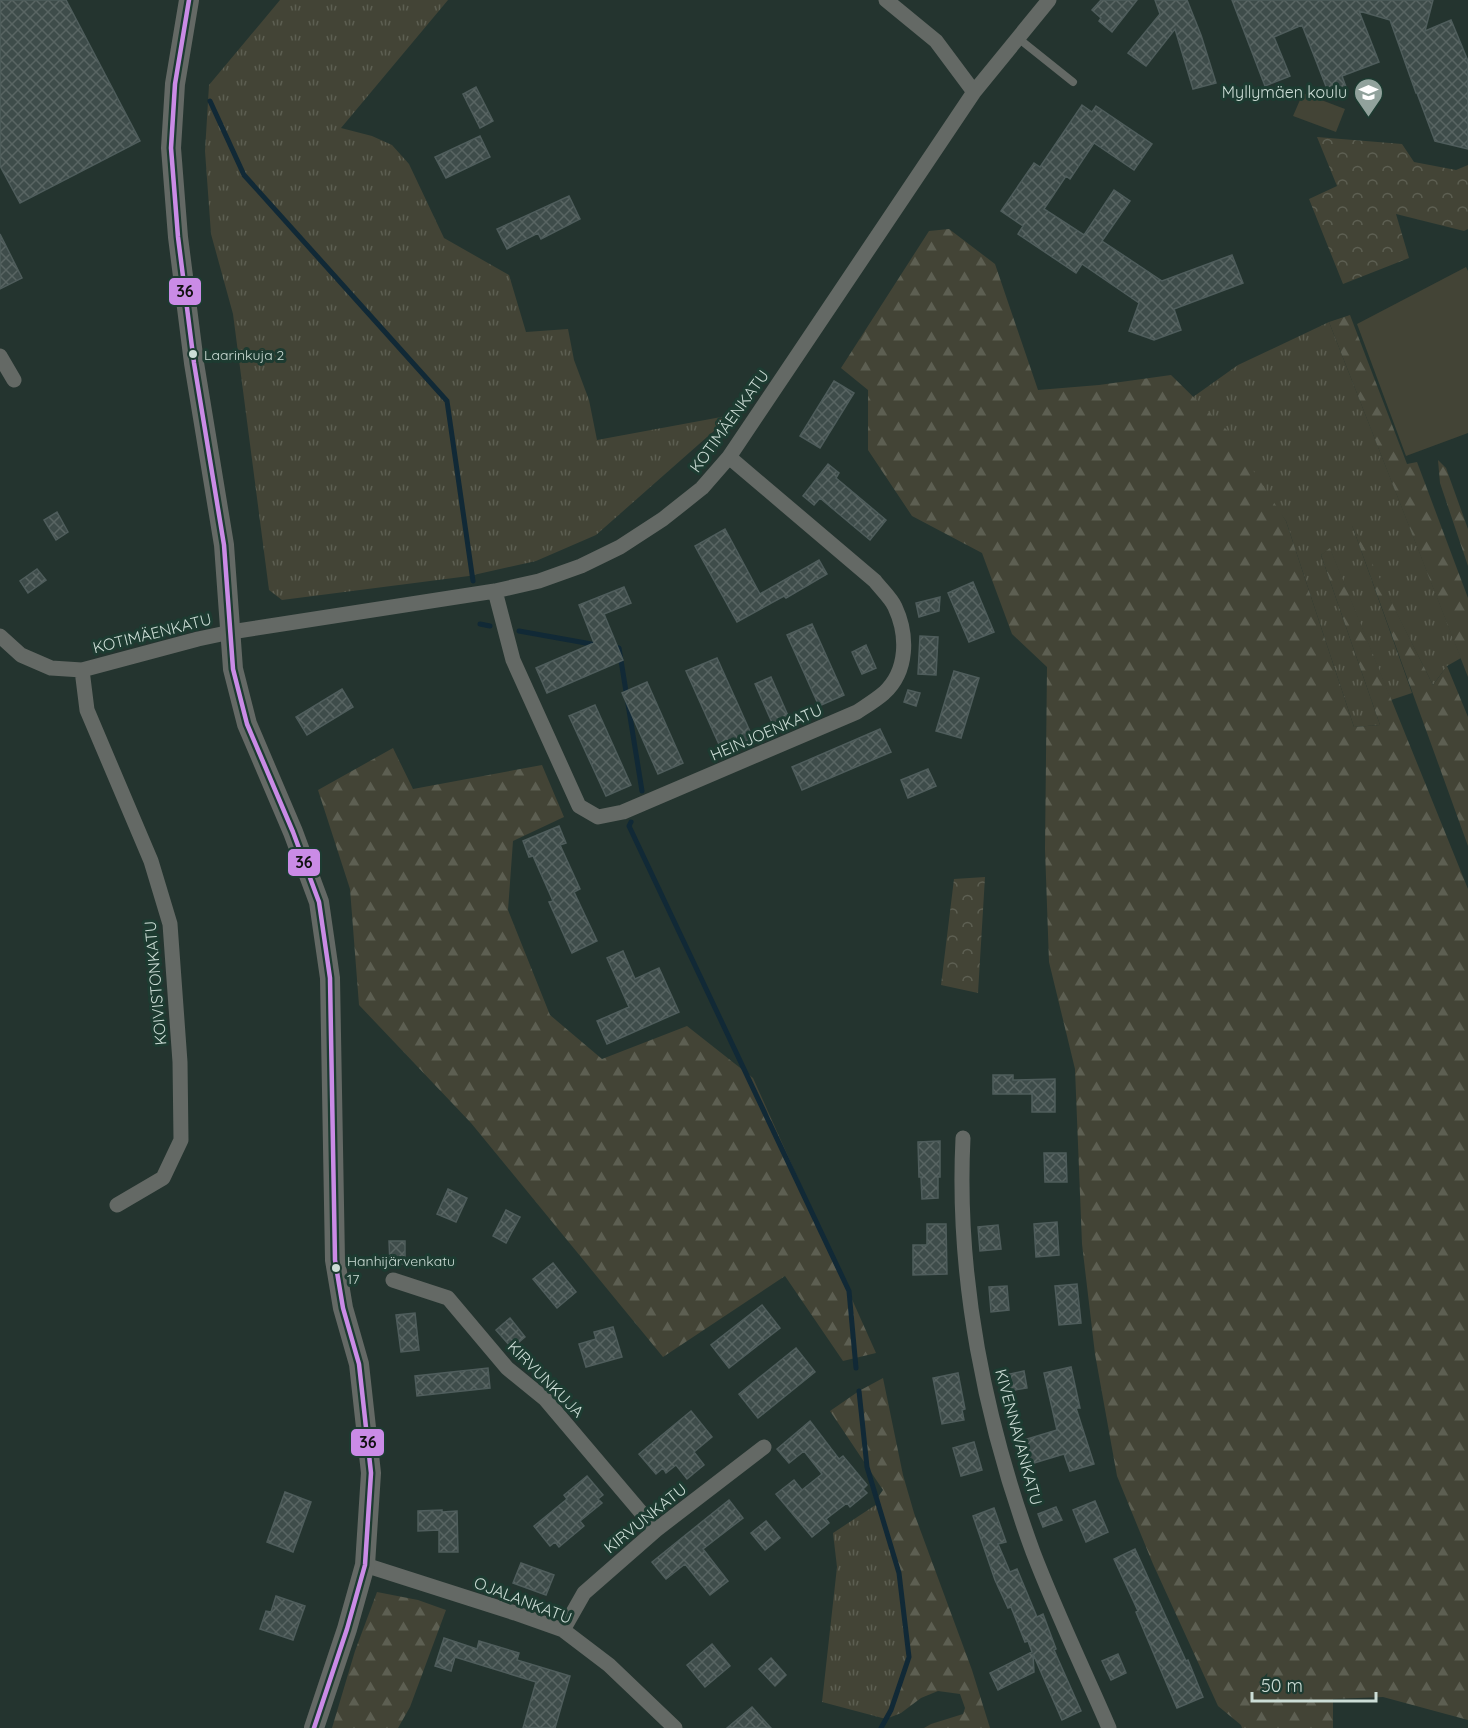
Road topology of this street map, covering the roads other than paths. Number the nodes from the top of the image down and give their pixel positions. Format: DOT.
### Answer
graph roads {
  1 [pos="189,0"];
  2 [pos="886,0"];
  3 [pos="1049,0"];
  4 [pos="1018,38"];
  5 [pos="1073,82"];
  6 [pos="974,92"];
  7 [pos="0,356"];
  8 [pos="14,380"];
  9 [pos="729,457"];
  10 [pos="495,591"];
  11 [pos="231,632"];
  12 [pos="0,636"];
  13 [pos="82,670"];
  14 [pos="963,1138"];
  15 [pos="117,1205"];
  16 [pos="393,1280"];
  17 [pos="764,1447"];
  18 [pos="656,1530"];
  19 [pos="364,1565"];
  20 [pos="563,1630"];
  21 [pos="314,1728"];
  22 [pos="675,1728"];
  23 [pos="1109,1728"];
  1 -- 11 [label="street"];
  2 -- 6 [label="street"];
  3 -- 4 [label="street, KOTIMÄENKATU"];
  4 -- 5 [label="lane"];
  4 -- 6 [label="street, KOTIMÄENKATU"];
  6 -- 9 [label="street, KOTIMÄENKATU"];
  7 -- 8 [label="street"];
  9 -- 10 [label="street, KOTIMÄENKATU"];
  9 -- 10 [label="street, HEINJOENKATU"];
  10 -- 11 [label="street, KOTIMÄENKATU"];
  11 -- 13 [label="street, KOTIMÄENKATU"];
  11 -- 19 [label="street"];
  12 -- 13 [label="street, KOTIMÄENKATU"];
  13 -- 15 [label="street, KOIVISTONKATU"];
  14 -- 23 [label="street, KIVENNAVANKATU"];
  16 -- 18 [label="street, KIRVUNKUJA"];
  17 -- 18 [label="street, KIRVUNKATU"];
  18 -- 20 [label="street, KIRVUNKATU"];
  19 -- 20 [label="street, OJALANKATU"];
  19 -- 21 [label="street"];
  20 -- 22 [label="street, OJALANKATU"];
}
